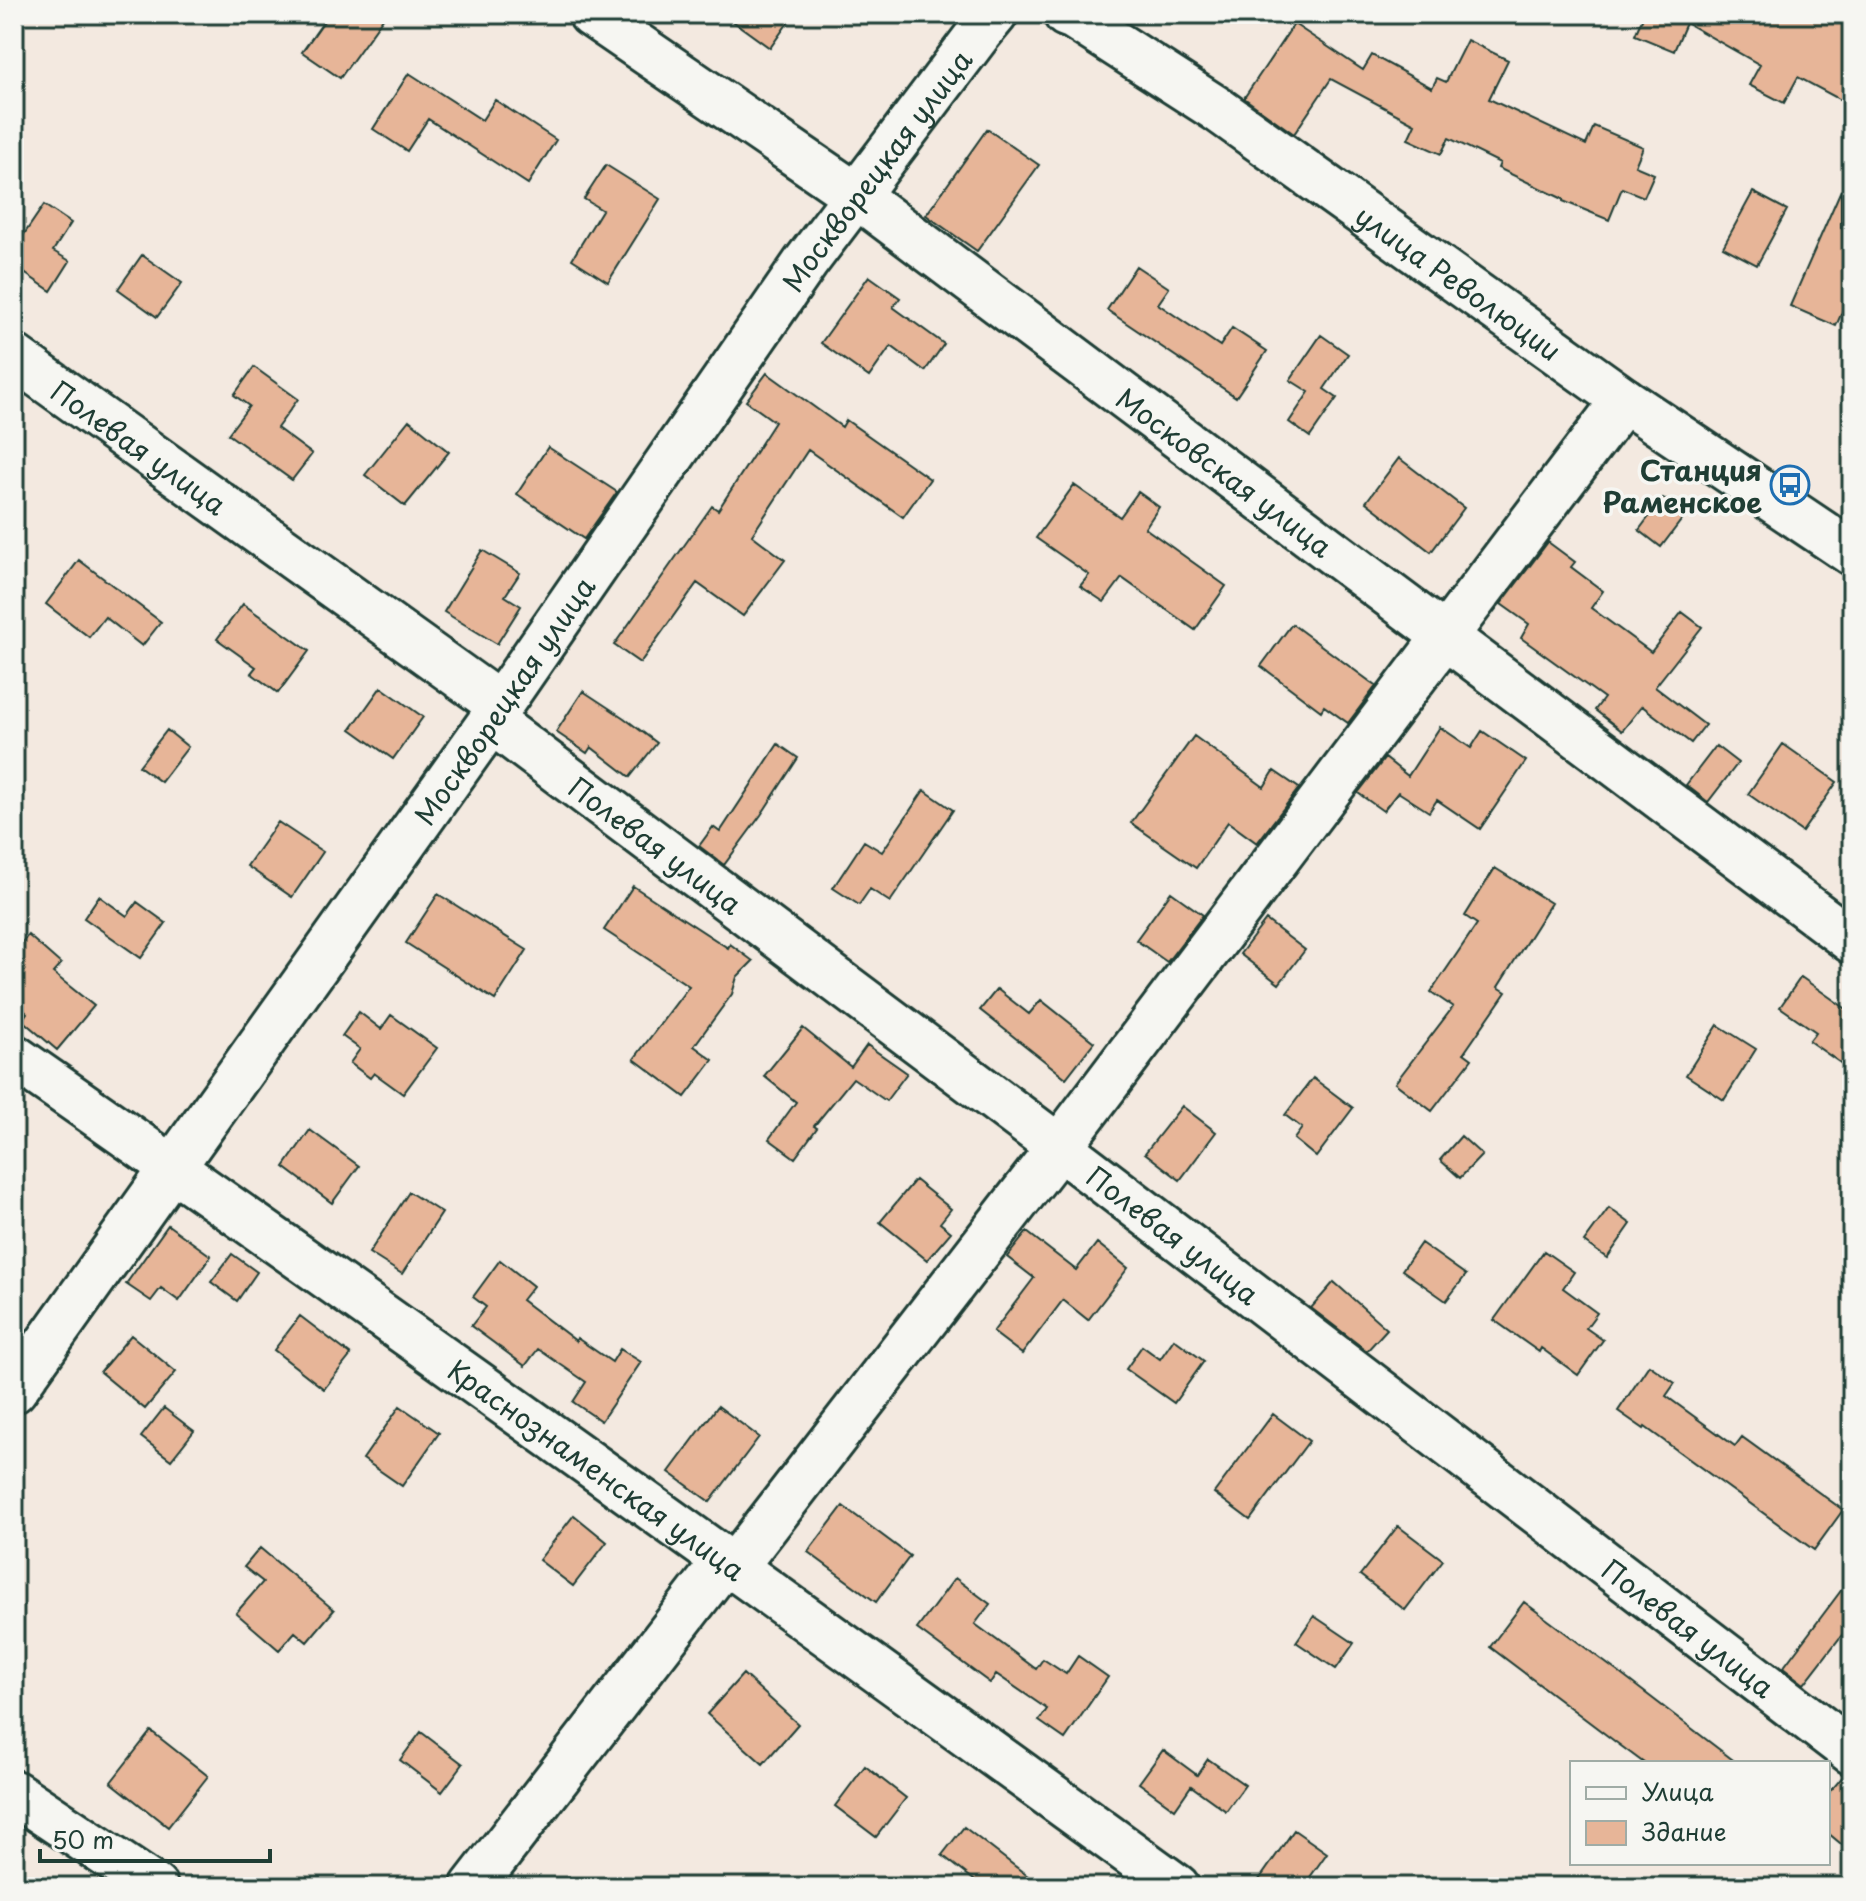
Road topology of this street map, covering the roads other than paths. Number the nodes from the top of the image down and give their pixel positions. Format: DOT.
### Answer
graph roads {
  1 [pos="591,14"];
  2 [pos="995,14"];
  3 [pos="1066,14"];
  4 [pos="857,196"];
  5 [pos="14,357"];
  6 [pos="1624,400"];
  7 [pos="1852,553"];
  8 [pos="1445,636"];
  9 [pos="496,713"];
  10 [pos="1852,941"];
  11 [pos="14,1057"];
  12 [pos="1059,1147"];
  13 [pos="172,1167"];
  14 [pos="14,1390"];
  15 [pos="735,1566"];
  16 [pos="1852,1752"];
  17 [pos="14,1793"];
  18 [pos="155,1887"];
  19 [pos="473,1887"];
  20 [pos="1177,1887"];
  1 -- 4 [label="street, Московская улица"];
  2 -- 4 [label="street, Москворецкая улица"];
  3 -- 6 [label="street, улица Революции"];
  4 -- 8 [label="street, Московская улица"];
  4 -- 9 [label="street, Москворецкая улица"];
  5 -- 9 [label="street, Полевая улица"];
  6 -- 7 [label="street, улица Революции"];
  6 -- 8 [label="street"];
  8 -- 10 [label="street, Московская улица"];
  8 -- 12 [label="street"];
  9 -- 12 [label="street, Полевая улица"];
  9 -- 13 [label="street, Москворецкая улица"];
  11 -- 13 [label="street, Краснознаменская улица"];
  12 -- 15 [label="street"];
  12 -- 16 [label="street, Полевая улица"];
  13 -- 14 [label="street, Москворецкая улица"];
  13 -- 15 [label="street, Краснознаменская улица"];
  15 -- 19 [label="street"];
  15 -- 20 [label="street, Краснознаменская улица"];
  17 -- 18 [label="street"];
}
